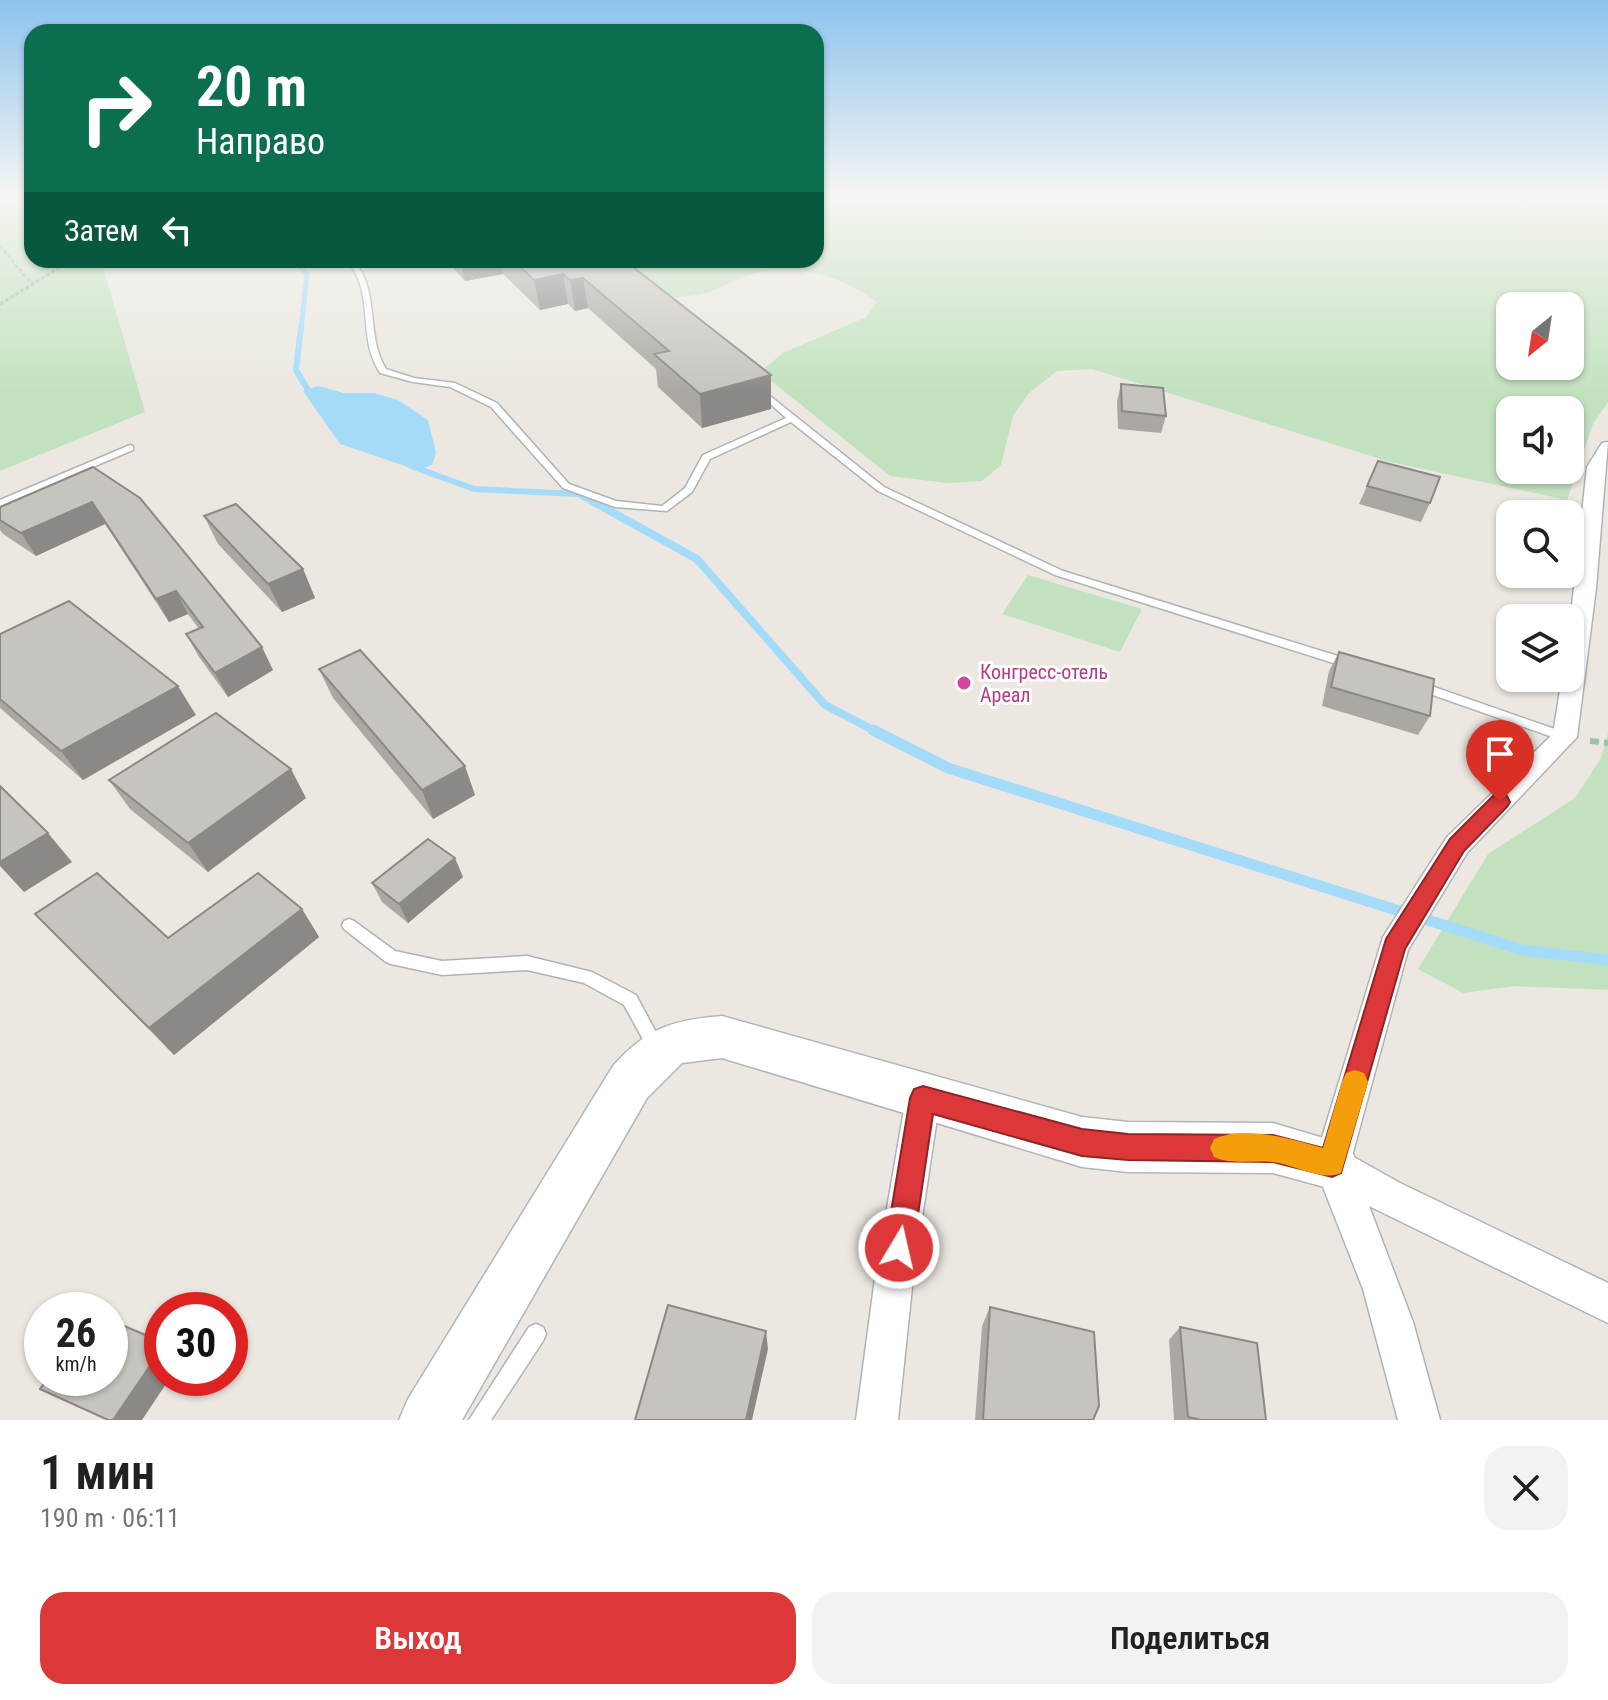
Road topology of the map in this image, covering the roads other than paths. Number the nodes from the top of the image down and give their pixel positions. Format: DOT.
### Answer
graph roads {
  1 [pos="358,268"];
  2 [pos="747,378"];
  3 [pos="792,419"];
  4 [pos="1608,447"];
  5 [pos="130,448"];
  6 [pos="0,503"];
  7 [pos="1357,666"];
  8 [pos="1402,680"];
  9 [pos="1565,737"];
  10 [pos="349,925"];
  11 [pos="658,1050"];
  12 [pos="923,1098"];
  13 [pos="1332,1164"];
  14 [pos="1608,1303"];
  15 [pos="536,1334"];
  16 [pos="429,1420"];
  17 [pos="479,1420"];
  18 [pos="877,1420"];
  19 [pos="1419,1420"];
  1 -- 3 [label="lane"];
  2 -- 3 [label="lane"];
  3 -- 7 [label="lane"];
  4 -- 9 [label="street"];
  5 -- 6 [label="lane"];
  8 -- 9 [label="lane"];
  9 -- 13 [label="street"];
  10 -- 11 [label="lane"];
  11 -- 12 [label="street"];
  11 -- 16 [label="street"];
  12 -- 13 [label="street"];
  12 -- 18 [label="street"];
  13 -- 14 [label="street"];
  13 -- 19 [label="street"];
  15 -- 17 [label="lane"];
}
